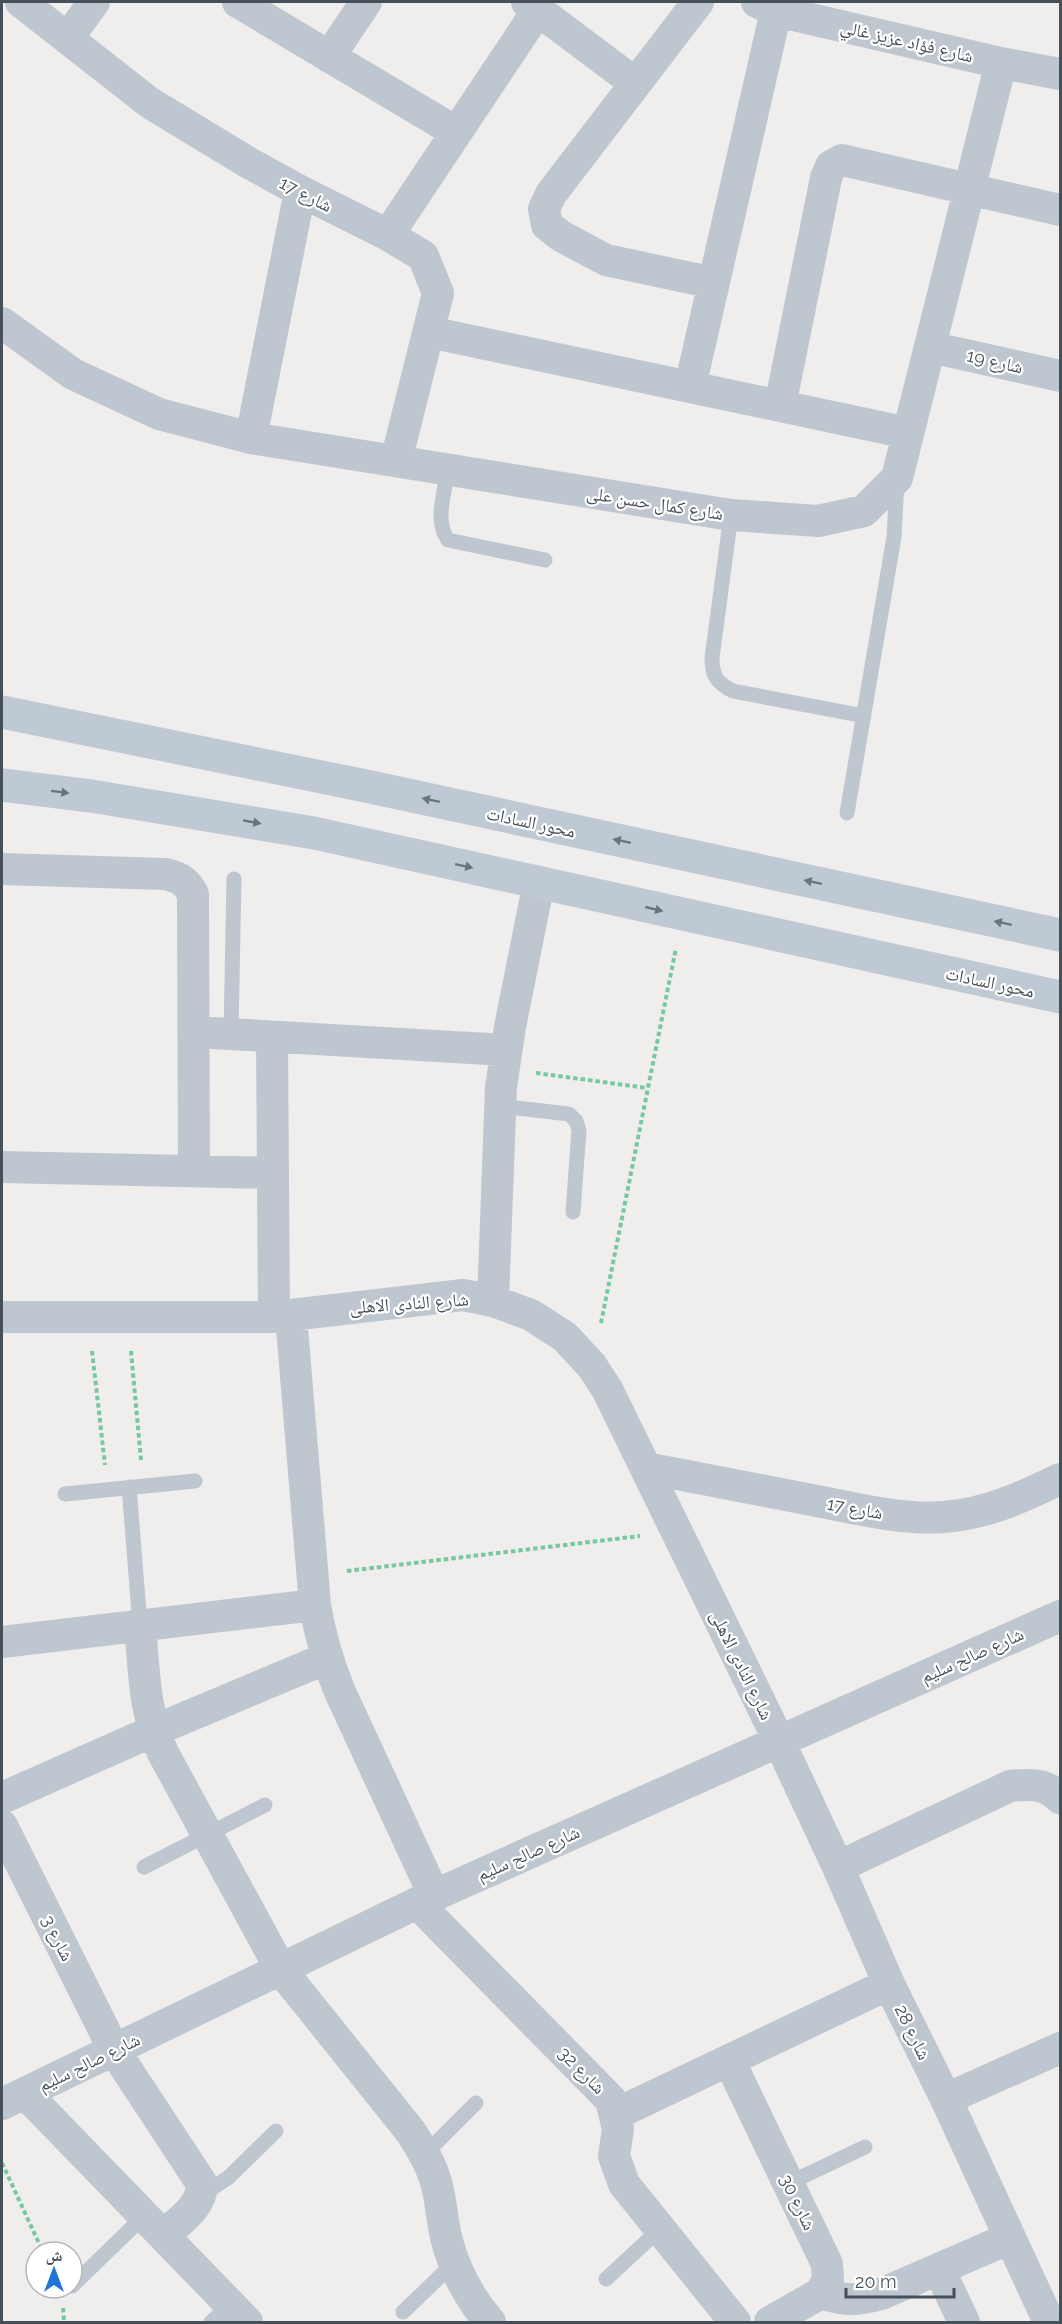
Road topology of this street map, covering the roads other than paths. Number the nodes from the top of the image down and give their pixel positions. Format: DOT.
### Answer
graph roads {
  1 [pos="21,2"];
  2 [pos="94,2"];
  3 [pos="366,2"];
  4 [pos="698,2"];
  5 [pos="247,4"];
  6 [pos="532,6"];
  7 [pos="766,6"];
  8 [pos="68,38"];
  9 [pos="329,57"];
  10 [pos="1001,63"];
  11 [pos="1060,74"];
  12 [pos="635,82"];
  13 [pos="456,132"];
  14 [pos="969,190"];
  15 [pos="300,191"];
  16 [pos="1060,210"];
  17 [pos="388,235"];
  18 [pos="714,283"];
  19 [pos="2,323"];
  20 [pos="429,332"];
  21 [pos="930,347"];
  22 [pos="1060,376"];
  23 [pos="690,387"];
  24 [pos="780,406"];
  25 [pos="908,434"];
  26 [pos="251,438"];
  27 [pos="396,461"];
  28 [pos="448,469"];
  29 [pos="897,478"];
  30 [pos="731,515"];
  31 [pos="545,560"];
  32 [pos="2,712"];
  33 [pos="864,716"];
  34 [pos="2,785"];
  35 [pos="847,813"];
  36 [pos="2,869"];
  37 [pos="234,879"];
  38 [pos="539,882"];
  39 [pos="1060,935"];
  40 [pos="1060,998"];
  41 [pos="194,1032"];
  42 [pos="231,1034"];
  43 [pos="272,1037"];
  44 [pos="504,1059"];
  45 [pos="500,1106"];
  46 [pos="2,1167"];
  47 [pos="194,1171"];
  48 [pos="273,1173"];
  49 [pos="573,1212"];
  50 [pos="493,1301"];
  51 [pos="282,1316"];
  52 [pos="2,1317"];
  53 [pos="646,1468"];
  54 [pos="1060,1479"];
  55 [pos="195,1481"];
  56 [pos="136,1487"];
  57 [pos="65,1494"];
  58 [pos="314,1590"];
  59 [pos="1060,1616"];
  60 [pos="140,1625"];
  61 [pos="2,1642"];
  62 [pos="327,1658"];
  63 [pos="153,1731"];
  64 [pos="779,1741"];
  65 [pos="2,1798"];
  66 [pos="1060,1798"];
  67 [pos="265,1805"];
  68 [pos="2,1826"];
  69 [pos="207,1835"];
  70 [pos="144,1867"];
  71 [pos="838,1867"];
  72 [pos="425,1899"];
  73 [pos="281,1970"];
  74 [pos="889,1984"];
  75 [pos="1060,2048"];
  76 [pos="114,2050"];
  77 [pos="729,2060"];
  78 [pos="13,2098"];
  79 [pos="946,2099"];
  80 [pos="476,2103"];
  81 [pos="616,2114"];
  82 [pos="276,2131"];
  83 [pos="865,2147"];
  84 [pos="425,2154"];
  85 [pos="789,2183"];
  86 [pos="202,2195"];
  87 [pos="154,2226"];
  88 [pos="660,2229"];
  89 [pos="1010,2238"];
  90 [pos="454,2263"];
  91 [pos="939,2269"];
  92 [pos="84,2278"];
  93 [pos="606,2279"];
  94 [pos="821,2293"];
  95 [pos="403,2312"];
  96 [pos="229,2316"];
  97 [pos="490,2322"];
  98 [pos="735,2322"];
  99 [pos="770,2322"];
  100 [pos="964,2322"];
  101 [pos="1049,2322"];
  1 -- 8 [label="street, شارع 17"];
  2 -- 8 [label="street"];
  3 -- 9 [label="street"];
  4 -- 12 [label="street"];
  5 -- 9 [label="street"];
  6 -- 12 [label="street"];
  6 -- 13 [label="street"];
  7 -- 10 [label="street, شارع فؤاد عزيز غالي"];
  7 -- 18 [label="street"];
  8 -- 15 [label="street, شارع 17"];
  9 -- 13 [label="street"];
  10 -- 11 [label="street, شارع فؤاد عزيز غالي"];
  10 -- 14 [label="street"];
  12 -- 18 [label="street"];
  13 -- 17 [label="street"];
  14 -- 16 [label="street"];
  14 -- 21 [label="street"];
  14 -- 24 [label="street"];
  15 -- 17 [label="street, شارع 17"];
  15 -- 26 [label="street"];
  17 -- 20 [label="street, شارع 17"];
  18 -- 23 [label="street"];
  19 -- 26 [label="street, شارع كمال حسن على"];
  20 -- 23 [label="street"];
  20 -- 27 [label="street, شارع 17"];
  21 -- 22 [label="street, شارع 19"];
  21 -- 25 [label="street"];
  23 -- 24 [label="street"];
  24 -- 25 [label="street"];
  25 -- 29 [label="street"];
  26 -- 27 [label="street, شارع كمال حسن على"];
  27 -- 28 [label="street, شارع كمال حسن على"];
  28 -- 30 [label="street, شارع كمال حسن على"];
  28 -- 31 [label="lane"];
  29 -- 30 [label="street, شارع كمال حسن على"];
  29 -- 33 [label="lane"];
  30 -- 33 [label="lane"];
  39 -- 32 [label="street, محور السادات, one-way"];
  33 -- 35 [label="lane"];
  34 -- 38 [label="street, محور السادات, one-way"];
  36 -- 41 [label="street"];
  37 -- 42 [label="lane"];
  38 -- 40 [label="street, محور السادات, one-way"];
  38 -- 44 [label="street"];
  41 -- 42 [label="street"];
  41 -- 47 [label="street"];
  42 -- 43 [label="street"];
  43 -- 44 [label="street"];
  43 -- 48 [label="street"];
  44 -- 45 [label="street"];
  45 -- 49 [label="lane"];
  45 -- 50 [label="street"];
  46 -- 47 [label="street"];
  47 -- 48 [label="street"];
  48 -- 51 [label="street"];
  50 -- 51 [label="street, شارع النادى الاهلى"];
  50 -- 53 [label="street, شارع النادى الاهلى"];
  51 -- 52 [label="street, شارع النادى الاهلى"];
  51 -- 58 [label="street"];
  53 -- 54 [label="street, شارع 17"];
  53 -- 64 [label="street, شارع النادى الاهلى"];
  55 -- 56 [label="lane"];
  56 -- 57 [label="lane"];
  56 -- 60 [label="lane"];
  58 -- 60 [label="street"];
  58 -- 62 [label="street"];
  59 -- 64 [label="street, شارع صالح سليم"];
  60 -- 61 [label="street"];
  60 -- 63 [label="street"];
  62 -- 63 [label="street"];
  62 -- 72 [label="street"];
  63 -- 65 [label="street"];
  63 -- 69 [label="street"];
  64 -- 71 [label="street, شارع 28"];
  64 -- 72 [label="street, شارع صالح سليم"];
  66 -- 71 [label="street"];
  67 -- 69 [label="lane"];
  68 -- 76 [label="street, شارع 3"];
  69 -- 70 [label="lane"];
  69 -- 73 [label="street"];
  71 -- 74 [label="street, شارع 28"];
  72 -- 73 [label="street, شارع صالح سليم"];
  72 -- 81 [label="street, شارع 32"];
  73 -- 76 [label="street, شارع صالح سليم"];
  73 -- 84 [label="street"];
  74 -- 77 [label="street"];
  74 -- 79 [label="street, شارع 28"];
  75 -- 79 [label="street"];
  76 -- 78 [label="street, شارع صالح سليم"];
  76 -- 86 [label="street, شارع 3"];
  77 -- 81 [label="street"];
  77 -- 85 [label="street, شارع 30"];
  78 -- 87 [label="street"];
  79 -- 89 [label="street, شارع 28"];
  80 -- 84 [label="lane"];
  81 -- 88 [label="street, شارع 32"];
  82 -- 86 [label="lane"];
  83 -- 85 [label="lane"];
  84 -- 90 [label="street"];
  85 -- 94 [label="street, شارع 30"];
  86 -- 87 [label="street"];
  87 -- 92 [label="lane"];
  87 -- 96 [label="street"];
  88 -- 93 [label="lane"];
  88 -- 98 [label="street, شارع 32"];
  89 -- 91 [label="street"];
  89 -- 101 [label="street, شارع 28"];
  90 -- 95 [label="lane"];
  90 -- 97 [label="street"];
  91 -- 94 [label="street"];
  91 -- 100 [label="street"];
  94 -- 99 [label="street"];
}
